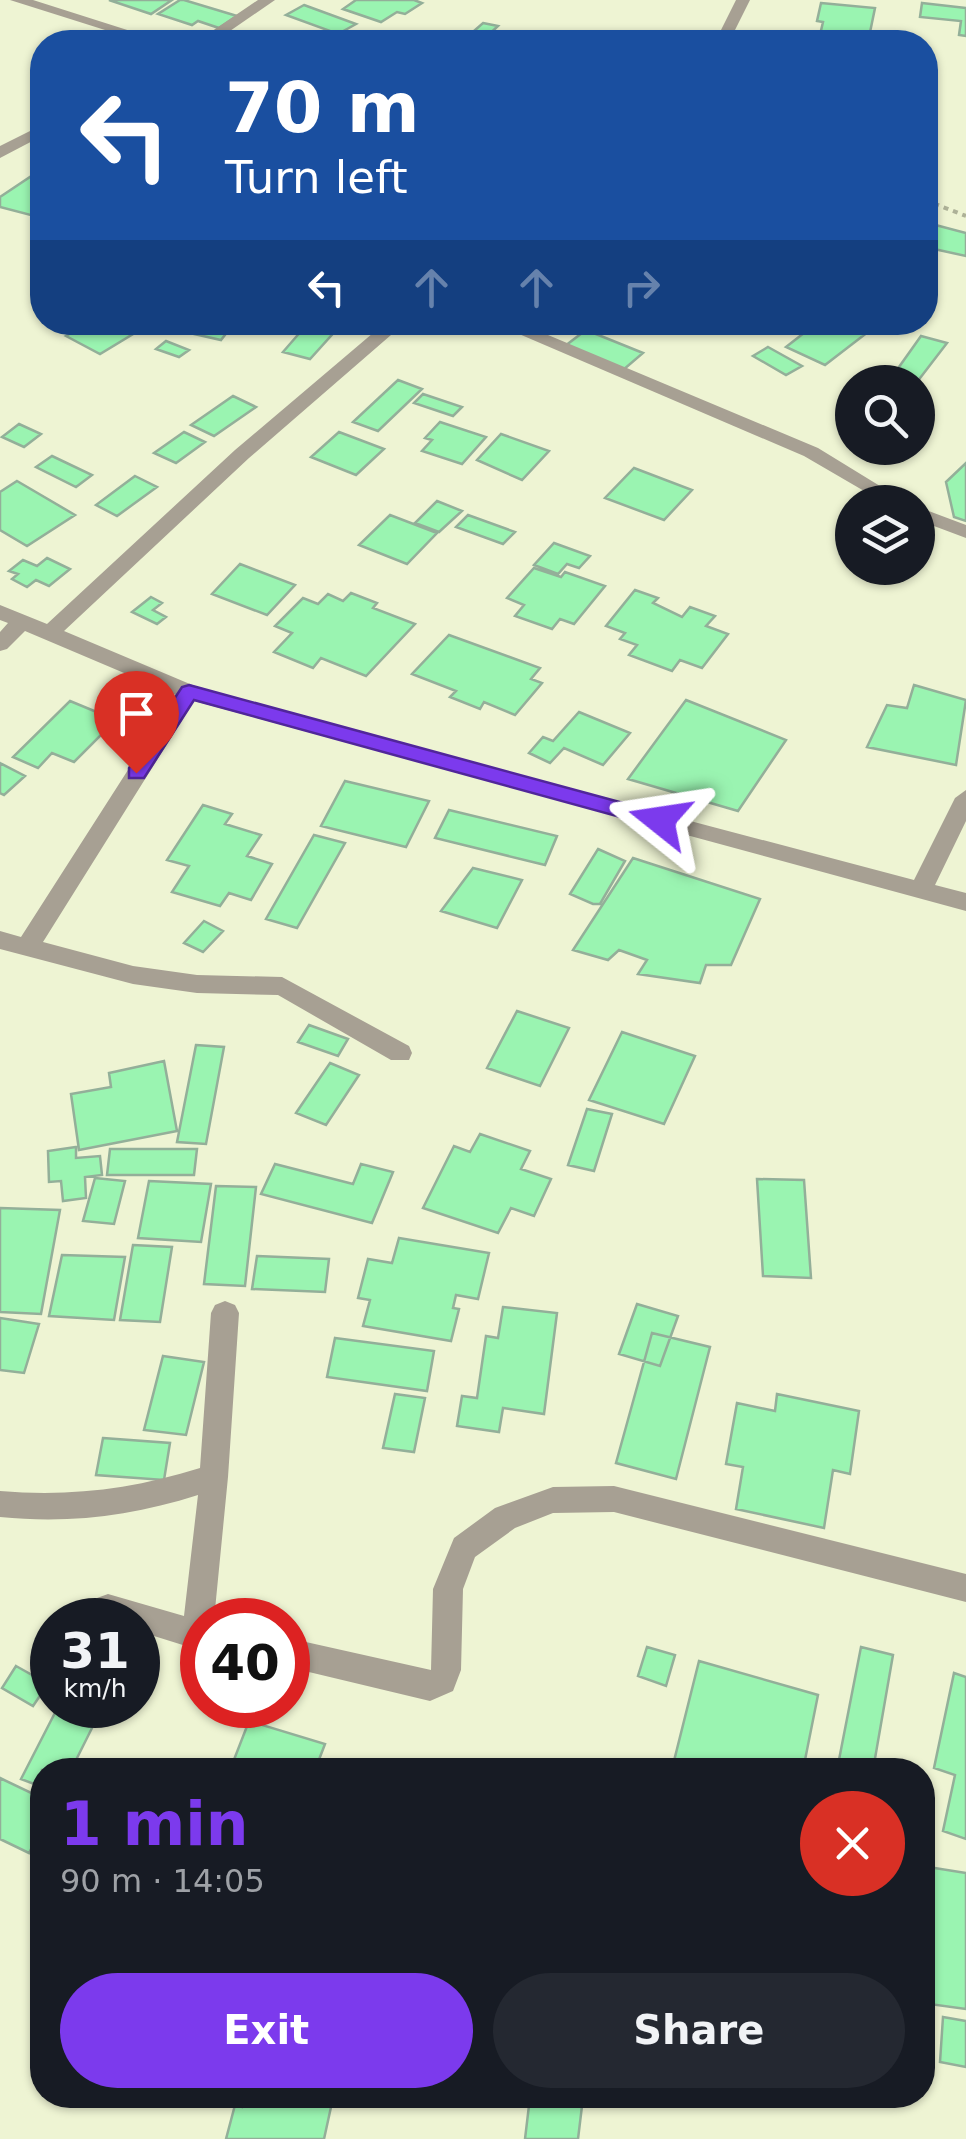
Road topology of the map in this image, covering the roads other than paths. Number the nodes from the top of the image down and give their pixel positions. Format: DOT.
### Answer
graph roads {
  1 [pos="17,0"];
  2 [pos="268,0"];
  3 [pos="743,0"];
  4 [pos="117,30"];
  5 [pos="222,30"];
  6 [pos="728,30"];
  7 [pos="30,137"];
  8 [pos="0,153"];
  9 [pos="382,335"];
  10 [pos="531,335"];
  11 [pos="867,485"];
  12 [pos="935,520"];
  13 [pos="966,532"];
  14 [pos="10,618"];
  15 [pos="47,635"];
  16 [pos="0,644"];
  17 [pos="189,692"];
  18 [pos="966,798"];
  19 [pos="921,890"];
  20 [pos="966,902"];
  21 [pos="0,940"];
  22 [pos="28,946"];
  23 [pos="400,1053"];
  24 [pos="225,1313"];
  25 [pos="214,1477"];
  26 [pos="0,1504"];
  27 [pos="966,1588"];
  28 [pos="203,1598"];
  29 [pos="310,1658"];
  1 -- 4 [label="street"];
  2 -- 5 [label="street"];
  3 -- 6 [label="street"];
  7 -- 8 [label="street"];
  9 -- 15 [label="street"];
  10 -- 11 [label="street"];
  12 -- 13 [label="street"];
  14 -- 15 [label="street"];
  14 -- 16 [label="street"];
  15 -- 17 [label="street"];
  17 -- 19 [label="street"];
  17 -- 22 [label="street"];
  18 -- 19 [label="street"];
  19 -- 20 [label="street"];
  21 -- 22 [label="street"];
  22 -- 23 [label="street"];
  24 -- 25 [label="street"];
  25 -- 26 [label="street"];
  25 -- 28 [label="street"];
  27 -- 29 [label="street"];
}
